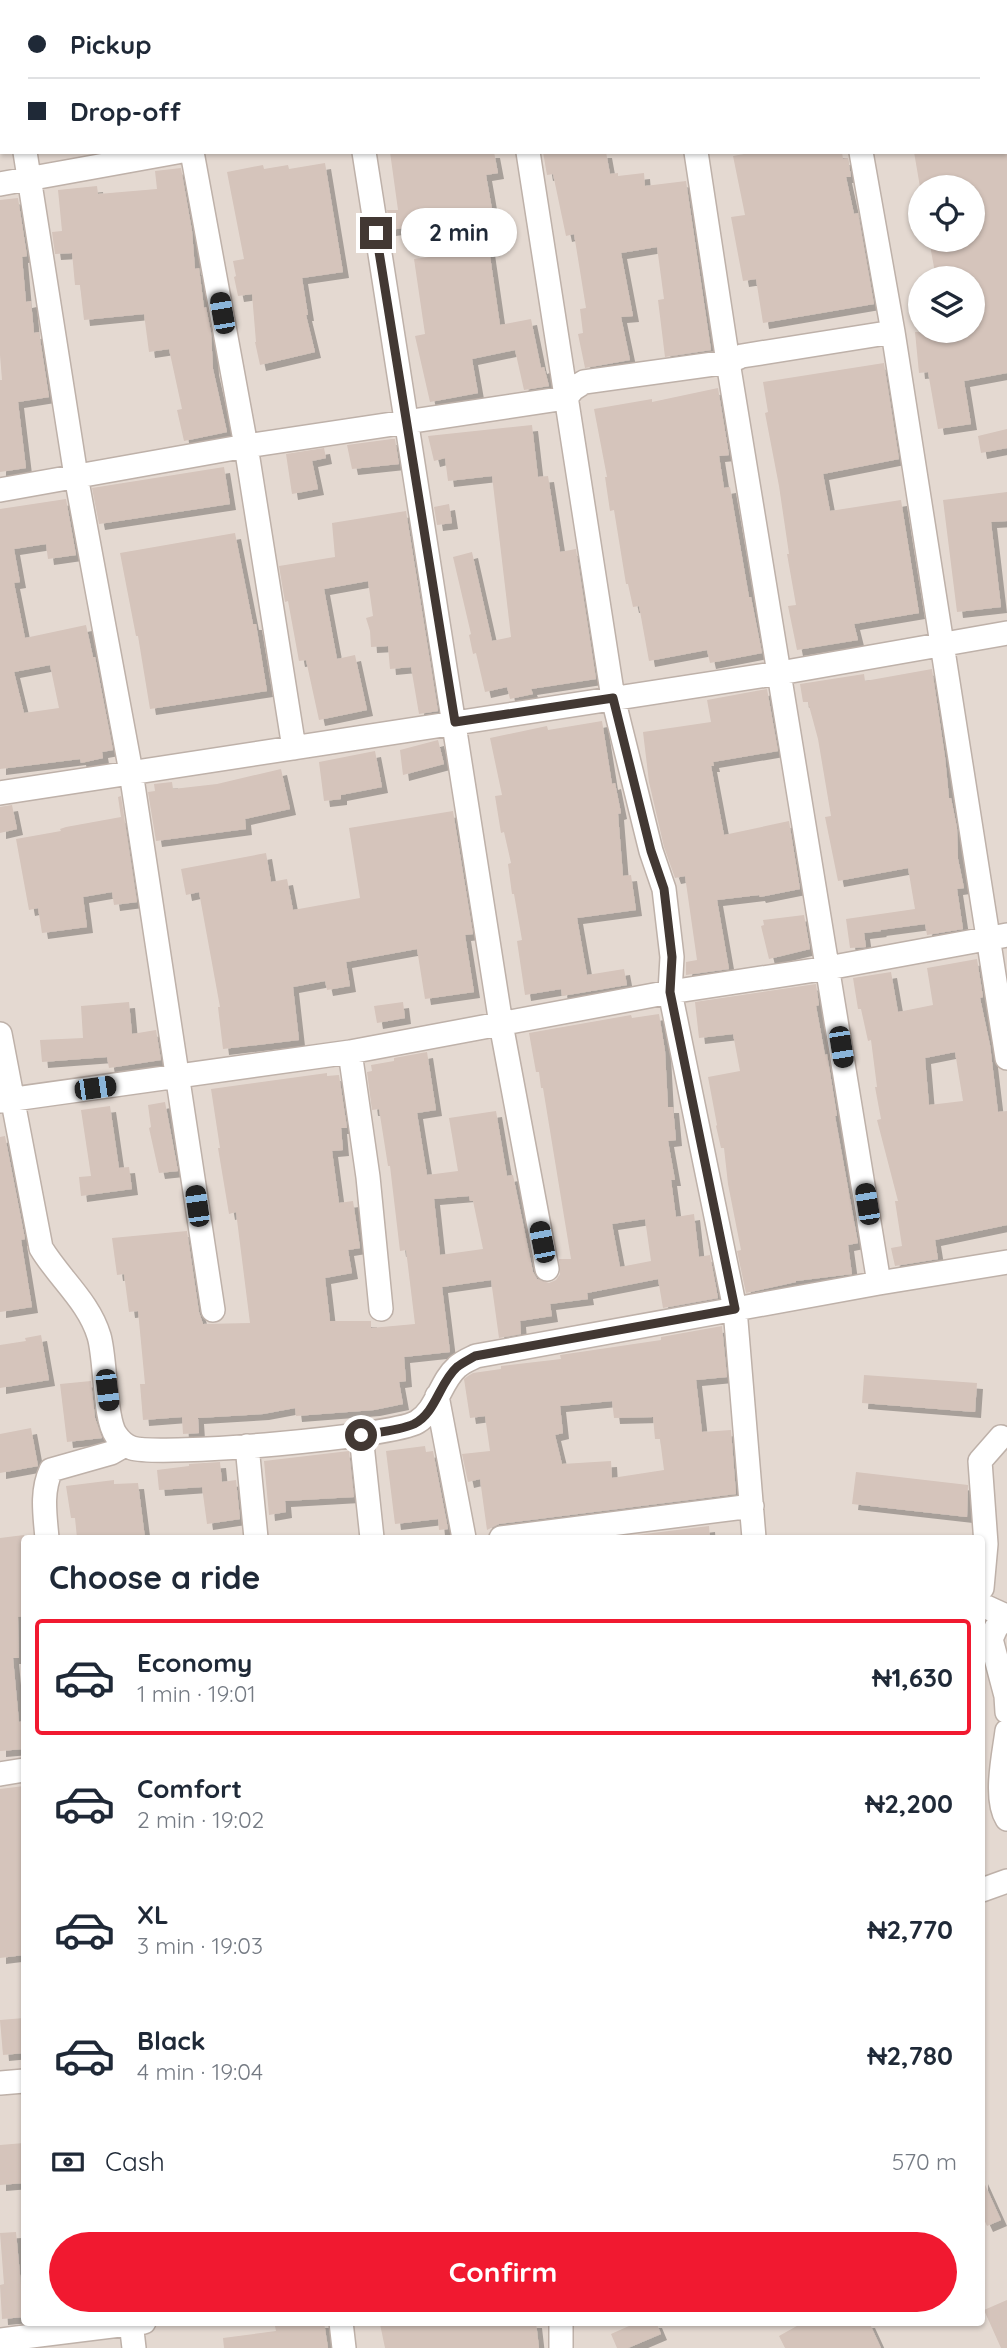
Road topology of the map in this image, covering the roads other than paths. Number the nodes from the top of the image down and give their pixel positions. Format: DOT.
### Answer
graph roads {
  1 [pos="25,154"];
  2 [pos="166,154"];
  3 [pos="192,154"];
  4 [pos="364,154"];
  5 [pos="528,154"];
  6 [pos="696,154"];
  7 [pos="861,154"];
  8 [pos="29,179"];
  9 [pos="0,184"];
  10 [pos="893,332"];
  11 [pos="727,362"];
  12 [pos="566,398"];
  13 [pos="405,422"];
  14 [pos="246,446"];
  15 [pos="76,476"];
  16 [pos="0,490"];
  17 [pos="1007,633"];
  18 [pos="940,643"];
  19 [pos="780,673"];
  20 [pos="613,698"];
  21 [pos="455,722"];
  22 [pos="294,748"];
  23 [pos="131,772"];
  24 [pos="0,793"];
  25 [pos="997,937"];
  26 [pos="828,968"];
  27 [pos="670,992"];
  28 [pos="501,1024"];
  29 [pos="0,1034"];
  30 [pos="350,1052"];
  31 [pos="1007,1058"];
  32 [pos="178,1077"];
  33 [pos="6,1100"];
  34 [pos="1007,1262"];
  35 [pos="547,1269"];
  36 [pos="879,1283"];
  37 [pos="380,1309"];
  38 [pos="735,1309"];
  39 [pos="213,1310"];
  40 [pos="437,1396"];
  41 [pos="361,1435"];
  42 [pos="1001,1437"];
  43 [pos="125,1445"];
  44 [pos="247,1446"];
  45 [pos="751,1506"];
  46 [pos="47,1535"];
  47 [pos="256,1535"];
  48 [pos="372,1535"];
  49 [pos="463,1535"];
  50 [pos="524,1535"];
  51 [pos="754,1535"];
  52 [pos="985,1555"];
  53 [pos="985,1606"];
  54 [pos="1006,1616"];
  55 [pos="1007,1712"];
  56 [pos="1007,1731"];
  57 [pos="21,1770"];
  58 [pos="0,1774"];
  59 [pos="1007,1819"];
  60 [pos="1007,1881"];
  61 [pos="985,1889"];
  62 [pos="21,2081"];
  63 [pos="0,2083"];
  64 [pos="111,2326"];
  65 [pos="135,2326"];
  66 [pos="341,2326"];
  67 [pos="561,2326"];
  68 [pos="0,2340"];
  69 [pos="134,2348"];
  70 [pos="344,2348"];
  71 [pos="561,2348"];
  1 -- 8 [label="street"];
  2 -- 8 [label="street"];
  3 -- 14 [label="street"];
  4 -- 13 [label="street"];
  5 -- 12 [label="street"];
  6 -- 11 [label="street"];
  7 -- 10 [label="street"];
  8 -- 9 [label="street"];
  8 -- 15 [label="street"];
  10 -- 11 [label="street"];
  10 -- 18 [label="street"];
  11 -- 12 [label="street"];
  11 -- 19 [label="street"];
  12 -- 13 [label="street"];
  12 -- 20 [label="street"];
  13 -- 14 [label="street"];
  13 -- 21 [label="street"];
  14 -- 15 [label="street"];
  14 -- 22 [label="street"];
  15 -- 16 [label="street"];
  15 -- 23 [label="street"];
  17 -- 18 [label="street"];
  18 -- 19 [label="street"];
  18 -- 25 [label="street"];
  19 -- 20 [label="street"];
  19 -- 26 [label="street"];
  20 -- 21 [label="street"];
  20 -- 27 [label="street"];
  21 -- 22 [label="street"];
  21 -- 28 [label="street"];
  22 -- 23 [label="street"];
  23 -- 24 [label="street"];
  23 -- 32 [label="street"];
  25 -- 26 [label="street"];
  25 -- 31 [label="street"];
  26 -- 27 [label="street"];
  26 -- 36 [label="street"];
  27 -- 28 [label="street"];
  27 -- 38 [label="street"];
  28 -- 30 [label="street"];
  28 -- 35 [label="street"];
  29 -- 33 [label="street"];
  30 -- 32 [label="street"];
  30 -- 37 [label="street"];
  32 -- 33 [label="street"];
  32 -- 39 [label="street"];
  33 -- 43 [label="street"];
  34 -- 36 [label="street"];
  36 -- 38 [label="street"];
  38 -- 40 [label="street"];
  38 -- 45 [label="street"];
  40 -- 41 [label="street"];
  40 -- 49 [label="street"];
  41 -- 44 [label="street"];
  41 -- 48 [label="street"];
  42 -- 52 [label="street"];
  43 -- 44 [label="street"];
  43 -- 46 [label="street"];
  44 -- 47 [label="street"];
  45 -- 50 [label="street"];
  45 -- 51 [label="street"];
  53 -- 54 [label="street"];
  54 -- 55 [label="street"];
  56 -- 59 [label="street"];
  57 -- 58 [label="street"];
  60 -- 61 [label="street"];
  62 -- 63 [label="street"];
  64 -- 68 [label="street"];
  65 -- 69 [label="street"];
  66 -- 70 [label="street"];
  67 -- 71 [label="street"];
}
